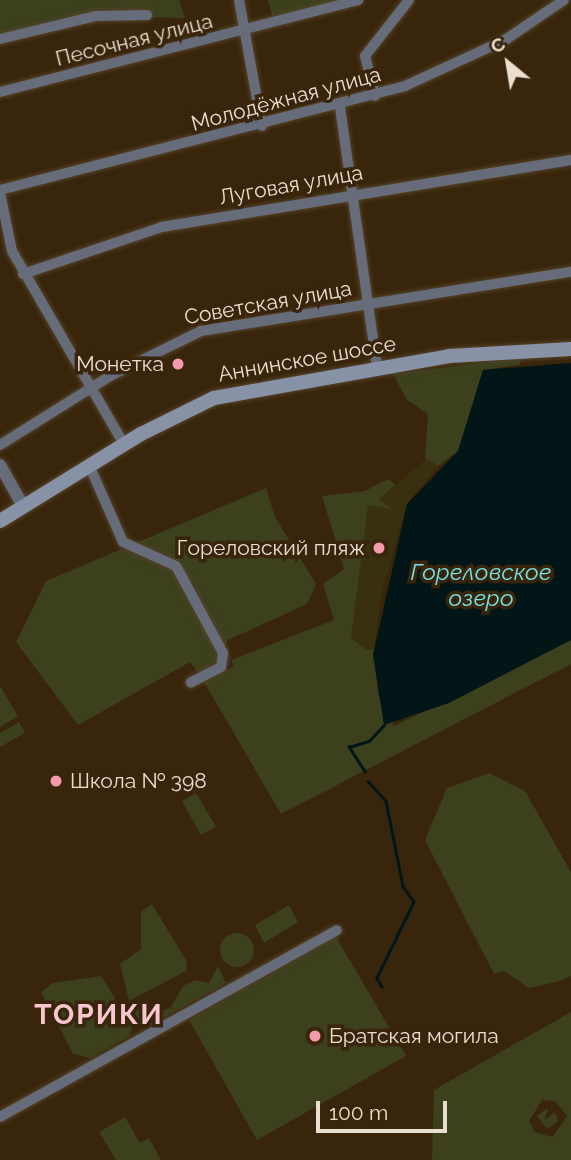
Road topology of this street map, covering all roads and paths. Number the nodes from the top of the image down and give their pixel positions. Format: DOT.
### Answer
graph roads {
  1 [pos="239,0"];
  2 [pos="358,0"];
  3 [pos="409,0"];
  4 [pos="564,0"];
  5 [pos="147,16"];
  6 [pos="244,33"];
  7 [pos="0,39"];
  8 [pos="0,92"];
  9 [pos="375,96"];
  10 [pos="340,107"];
  11 [pos="262,127"];
  12 [pos="571,160"];
  13 [pos="0,192"];
  14 [pos="353,194"];
  15 [pos="571,272"];
  16 [pos="23,274"];
  17 [pos="368,304"];
  18 [pos="571,349"];
  19 [pos="377,366"];
  20 [pos="92,391"];
  21 [pos="124,444"];
  22 [pos="0,445"];
  23 [pos="0,465"];
  24 [pos="89,465"];
  25 [pos="23,506"];
  26 [pos="0,521"];
  27 [pos="191,682"];
  28 [pos="337,930"];
  29 [pos="0,1117"];
  1 -- 6 [label="street"];
  2 -- 6 [label="street, Песочная улица"];
  3 -- 9 [label="street"];
  4 -- 9 [label="street, Молодёжная улица"];
  5 -- 7 [label="street"];
  6 -- 8 [label="street, Песочная улица"];
  6 -- 11 [label="street"];
  9 -- 10 [label="street, Молодёжная улица"];
  10 -- 11 [label="street, Молодёжная улица"];
  10 -- 14 [label="street"];
  11 -- 13 [label="street, Молодёжная улица"];
  12 -- 14 [label="street, Луговая улица"];
  13 -- 16 [label="street"];
  14 -- 16 [label="street, Луговая улица"];
  14 -- 17 [label="street"];
  15 -- 17 [label="street, Советская улица"];
  16 -- 20 [label="street"];
  17 -- 19 [label="street"];
  17 -- 20 [label="street, Советская улица"];
  18 -- 19 [label="main road, Аннинское шоссе"];
  19 -- 21 [label="main road, Аннинское шоссе"];
  20 -- 21 [label="street"];
  20 -- 22 [label="street, Советская улица"];
  21 -- 24 [label="main road, Аннинское шоссе"];
  23 -- 25 [label="street"];
  24 -- 25 [label="main road, Аннинское шоссе"];
  24 -- 27 [label="street"];
  25 -- 26 [label="main road, Аннинское шоссе"];
  28 -- 29 [label="street"];
}
